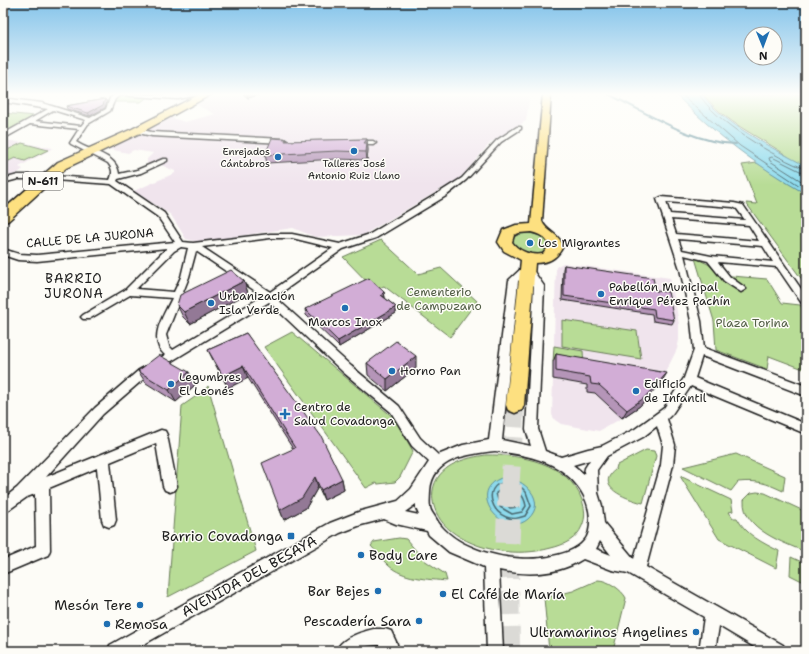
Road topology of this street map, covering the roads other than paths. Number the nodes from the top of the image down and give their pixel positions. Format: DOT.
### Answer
graph roads {
  1 [pos="25,125"];
  2 [pos="52,125"];
  3 [pos="86,125"];
  4 [pos="148,125"];
  5 [pos="537,125"];
  6 [pos="544,125"];
  7 [pos="82,128"];
  8 [pos="519,128"];
  9 [pos="136,131"];
  10 [pos="3,137"];
  11 [pos="292,141"];
  12 [pos="344,143"];
  13 [pos="373,143"];
  14 [pos="89,152"];
  15 [pos="165,160"];
  16 [pos="46,178"];
  17 [pos="114,180"];
  18 [pos="3,181"];
  19 [pos="668,216"];
  20 [pos="3,218"];
  21 [pos="750,223"];
  22 [pos="533,229"];
  23 [pos="674,236"];
  24 [pos="180,244"];
  25 [pos="764,244"];
  26 [pos="193,246"];
  27 [pos="340,247"];
  28 [pos="3,252"];
  29 [pos="680,252"];
  30 [pos="711,259"];
  31 [pos="528,263"];
  32 [pos="780,266"];
  33 [pos="741,289"];
  34 [pos="128,292"];
  35 [pos="178,295"];
  36 [pos="269,297"];
  37 [pos="806,304"];
  38 [pos="86,317"];
  39 [pos="699,350"];
  40 [pos="172,355"];
  41 [pos="689,380"];
  42 [pos="806,391"];
  43 [pos="515,405"];
  44 [pos="660,417"];
  45 [pos="806,429"];
  46 [pos="495,445"];
  47 [pos="603,452"];
  48 [pos="539,453"];
  49 [pos="103,459"];
  50 [pos="437,462"];
  51 [pos="562,463"];
  52 [pos="424,483"];
  53 [pos="42,484"];
  54 [pos="170,486"];
  55 [pos="22,493"];
  56 [pos="591,494"];
  57 [pos="3,507"];
  58 [pos="386,513"];
  59 [pos="109,520"];
  60 [pos="430,525"];
  61 [pos="597,526"];
  62 [pos="583,552"];
  63 [pos="491,562"];
  64 [pos="3,567"];
  65 [pos="634,568"];
  66 [pos="712,614"];
  67 [pos="116,651"];
  68 [pos="344,651"];
  69 [pos="390,651"];
  70 [pos="494,651"];
  71 [pos="707,651"];
  72 [pos="777,651"];
  1 -- 10 [label="street"];
  2 -- 7 [label="street"];
  3 -- 7 [label="street"];
  4 -- 9 [label="highway, N-611"];
  5 -- 22 [label="main road"];
  6 -- 22 [label="main road"];
  7 -- 14 [label="street"];
  8 -- 27 [label="street"];
  9 -- 11 [label="street"];
  9 -- 14 [label="highway, N-611"];
  12 -- 13 [label="street"];
  14 -- 16 [label="highway, N-611"];
  14 -- 17 [label="street"];
  15 -- 17 [label="street"];
  16 -- 17 [label="street"];
  16 -- 18 [label="street"];
  16 -- 20 [label="highway, N-611"];
  17 -- 24 [label="street"];
  19 -- 21 [label="street"];
  19 -- 21 [label="street"];
  19 -- 23 [label="street"];
  21 -- 25 [label="street"];
  22 -- 31 [label="main road"];
  22 -- 31 [label="main road"];
  23 -- 25 [label="street"];
  23 -- 29 [label="street"];
  24 -- 26 [label="street, CALLE DE LA JURONA"];
  24 -- 28 [label="street, CALLE DE LA JURONA"];
  24 -- 34 [label="street"];
  25 -- 32 [label="street"];
  26 -- 27 [label="street"];
  26 -- 35 [label="street"];
  26 -- 36 [label="street"];
  27 -- 36 [label="street"];
  29 -- 30 [label="street"];
  29 -- 39 [label="street"];
  30 -- 32 [label="street"];
  30 -- 33 [label="street"];
  31 -- 43 [label="main road"];
  31 -- 46 [label="street"];
  31 -- 48 [label="street"];
  32 -- 37 [label="street"];
  34 -- 35 [label="street"];
  34 -- 38 [label="street"];
  35 -- 40 [label="street"];
  36 -- 40 [label="street"];
  36 -- 50 [label="street"];
  39 -- 41 [label="street"];
  39 -- 42 [label="street"];
  40 -- 55 [label="street"];
  41 -- 44 [label="street"];
  41 -- 45 [label="street"];
  44 -- 47 [label="street"];
  44 -- 65 [label="street"];
  46 -- 48 [label="street"];
  46 -- 50 [label="street"];
  47 -- 51 [label="street"];
  47 -- 56 [label="street"];
  48 -- 51 [label="street"];
  49 -- 53 [label="street"];
  49 -- 54 [label="street"];
  49 -- 59 [label="street"];
  50 -- 52 [label="street"];
  51 -- 56 [label="street"];
  52 -- 58 [label="street, AVENIDA DEL BESAYA"];
  52 -- 60 [label="street"];
  53 -- 55 [label="street"];
  53 -- 64 [label="street"];
  55 -- 57 [label="street"];
  56 -- 61 [label="street"];
  58 -- 60 [label="street, AVENIDA DEL BESAYA"];
  58 -- 67 [label="street, AVENIDA DEL BESAYA"];
  60 -- 63 [label="street"];
  61 -- 62 [label="street"];
  61 -- 65 [label="street"];
  62 -- 63 [label="street"];
  62 -- 65 [label="street"];
  63 -- 70 [label="street"];
  65 -- 66 [label="street"];
  66 -- 71 [label="street"];
  66 -- 72 [label="street"];
  68 -- 69 [label="street"];
}
